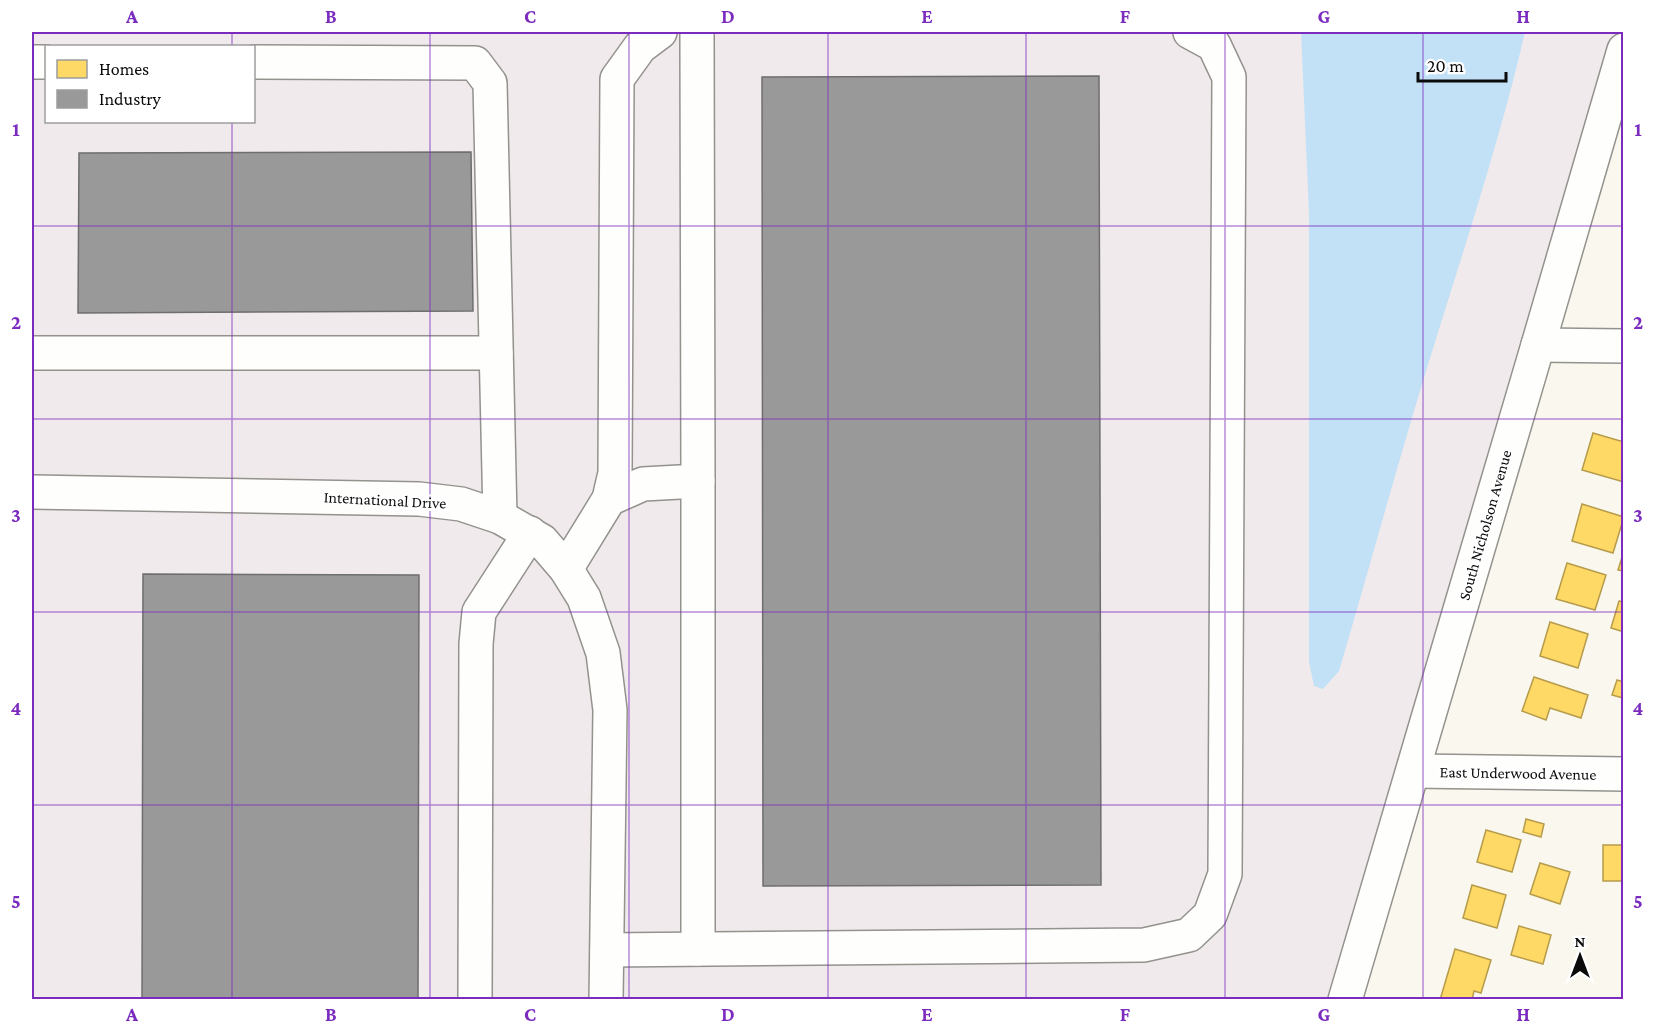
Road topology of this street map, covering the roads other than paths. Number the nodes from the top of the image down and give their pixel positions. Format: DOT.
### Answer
graph roads {
  1 [pos="660,32"];
  2 [pos="697,32"];
  3 [pos="1191,32"];
  4 [pos="1623,50"];
  5 [pos="255,62"];
  6 [pos="1538,345"];
  7 [pos="1623,346"];
  8 [pos="32,353"];
  9 [pos="496,353"];
  10 [pos="698,482"];
  11 [pos="32,492"];
  12 [pos="609,499"];
  13 [pos="500,517"];
  14 [pos="530,533"];
  15 [pos="566,569"];
  16 [pos="1413,771"];
  17 [pos="1623,774"];
  18 [pos="698,949"];
  19 [pos="606,950"];
  20 [pos="475,999"];
  21 [pos="606,999"];
  22 [pos="1345,999"];
  1 -- 12 [label="street"];
  2 -- 10 [label="street"];
  3 -- 18 [label="street"];
  4 -- 6 [label="street, South Nicholson Avenue"];
  5 -- 9 [label="street"];
  6 -- 7 [label="street"];
  6 -- 16 [label="street, South Nicholson Avenue"];
  8 -- 9 [label="street"];
  9 -- 13 [label="street"];
  10 -- 12 [label="street"];
  10 -- 18 [label="street"];
  11 -- 13 [label="street, International Drive"];
  12 -- 15 [label="street"];
  13 -- 14 [label="street, International Drive"];
  14 -- 15 [label="street, International Drive"];
  14 -- 20 [label="street"];
  15 -- 19 [label="street, International Drive"];
  16 -- 17 [label="street, East Underwood Avenue"];
  16 -- 22 [label="street, South Nicholson Avenue"];
  18 -- 19 [label="street"];
  19 -- 21 [label="street, International Drive"];
}
